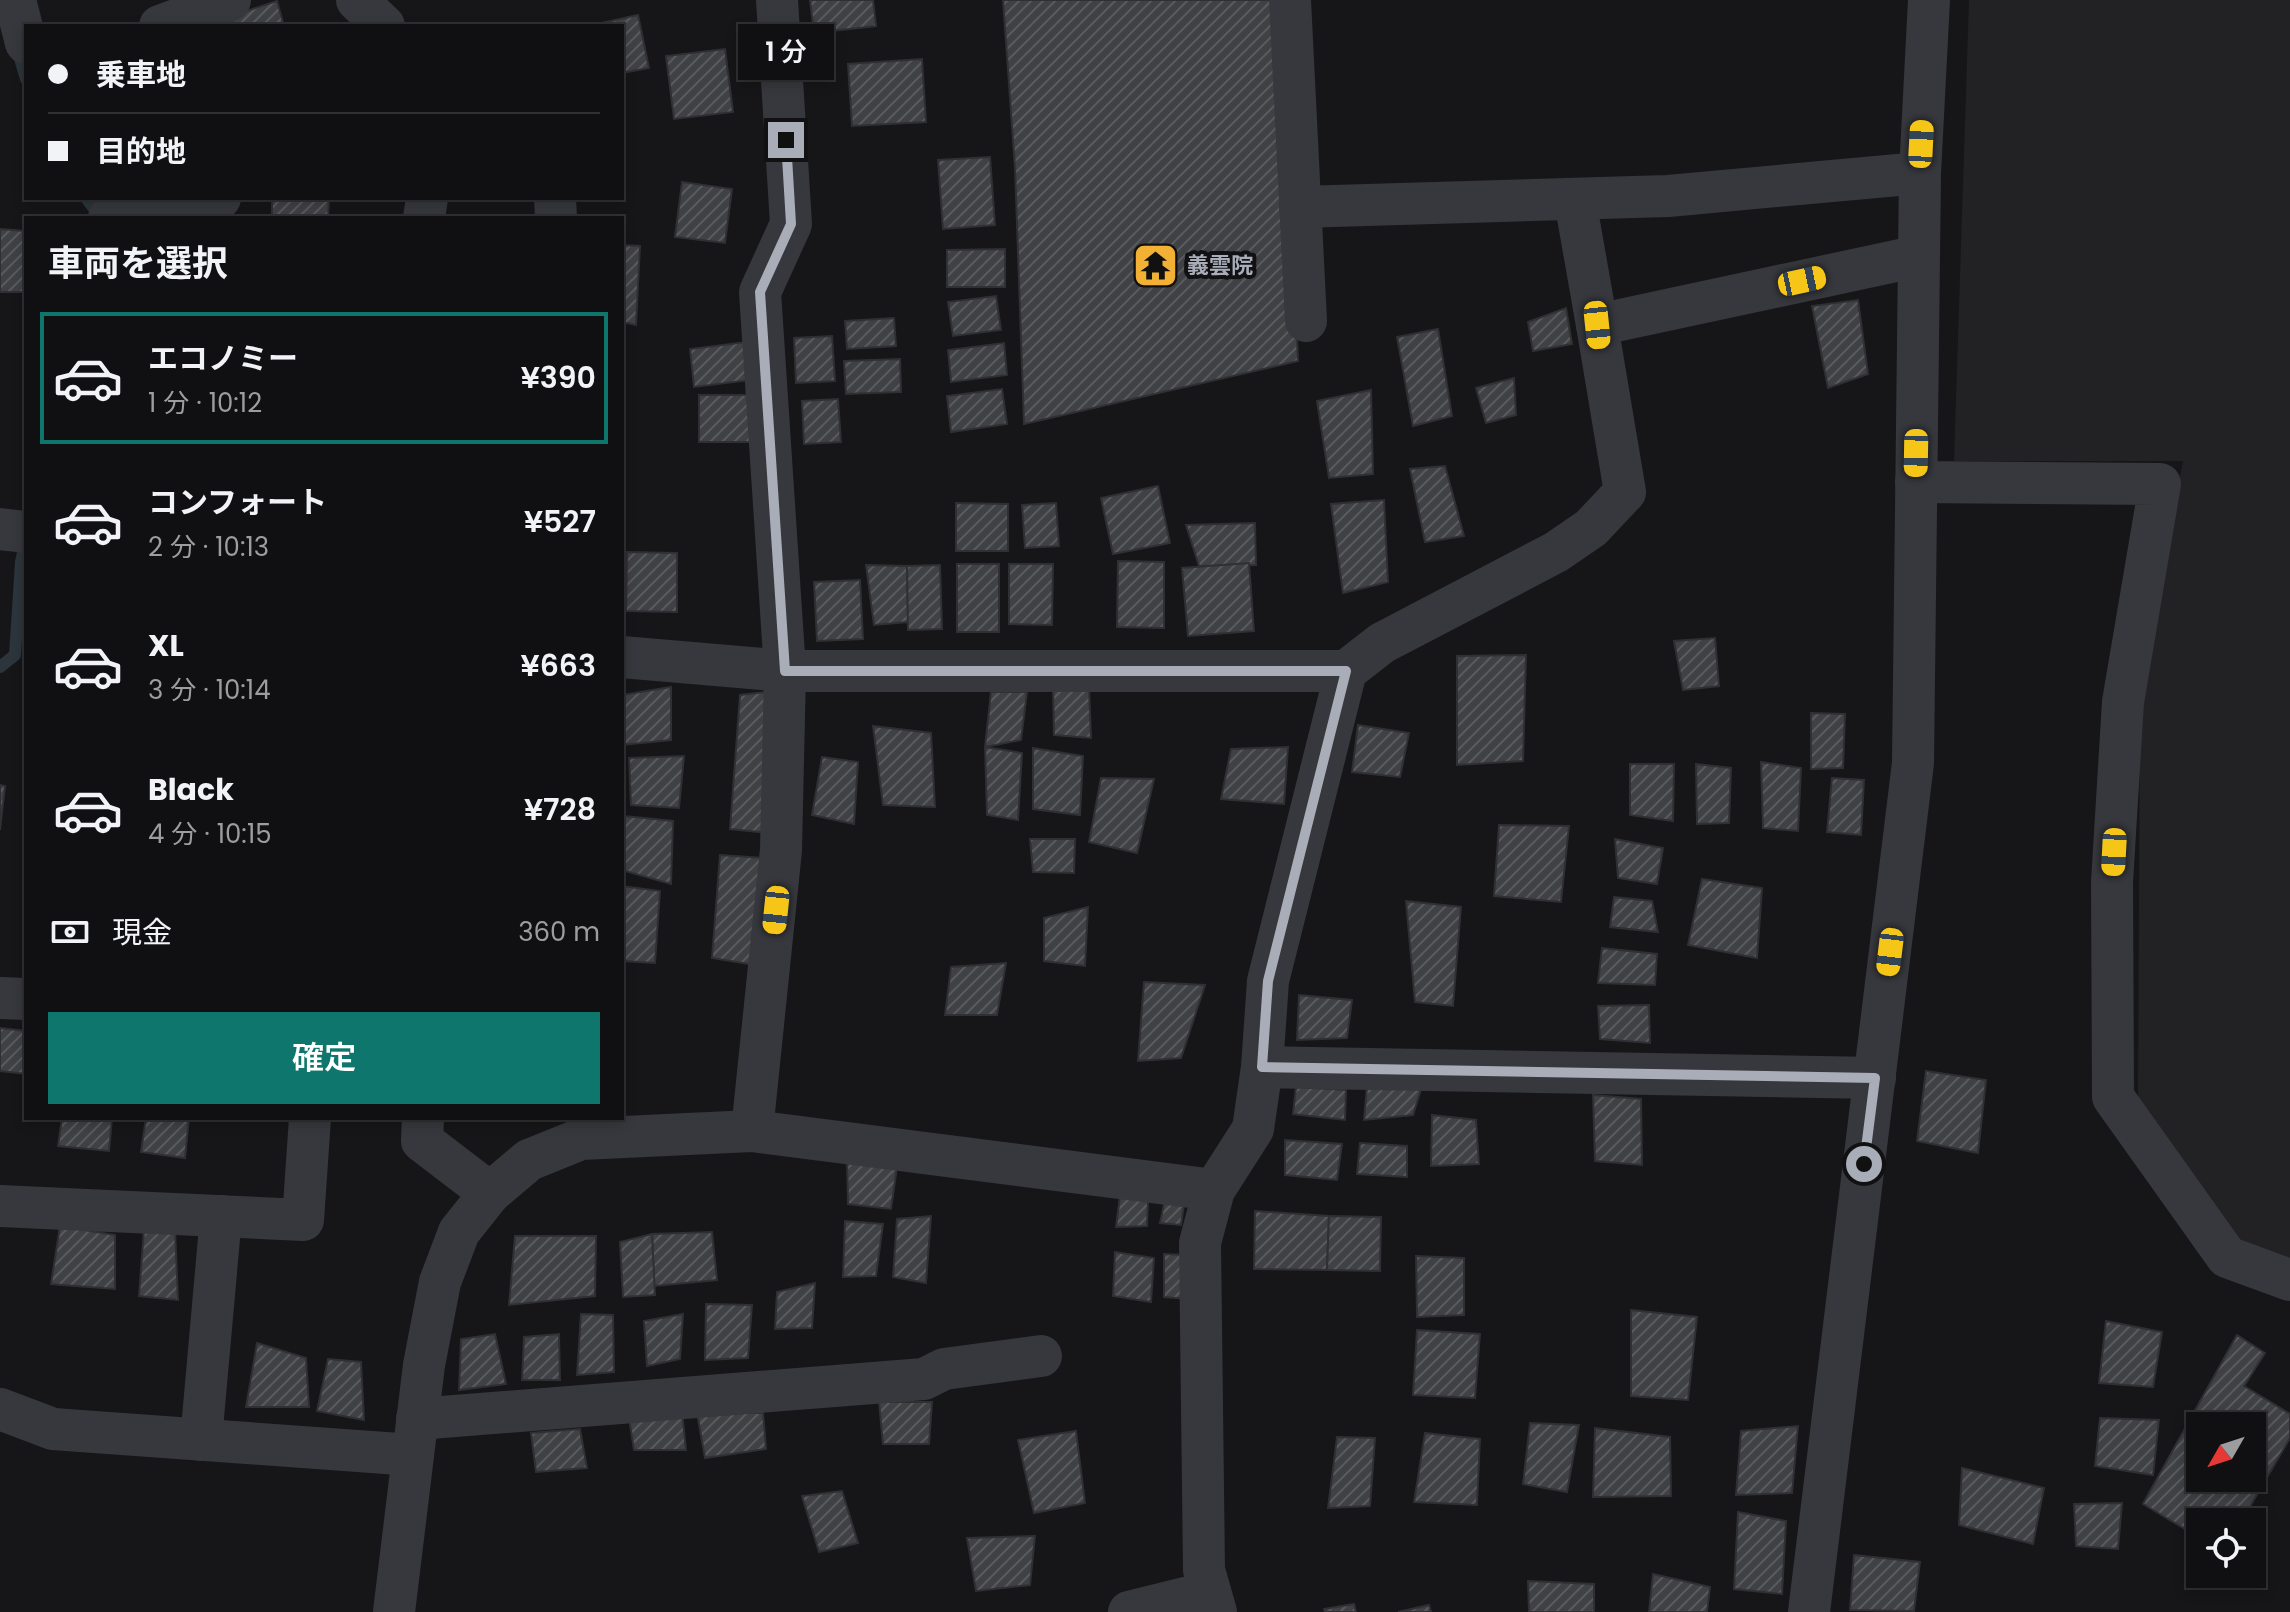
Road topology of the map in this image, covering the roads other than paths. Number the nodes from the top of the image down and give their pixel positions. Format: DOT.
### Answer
graph roads {
  1 [pos="15,0"];
  2 [pos="230,0"];
  3 [pos="357,0"];
  4 [pos="777,0"];
  5 [pos="1290,0"];
  6 [pos="1929,0"];
  7 [pos="165,24"];
  8 [pos="382,24"];
  9 [pos="24,35"];
  10 [pos="1920,173"];
  11 [pos="209,200"];
  12 [pos="1575,200"];
  13 [pos="1300,207"];
  14 [pos="120,216"];
  15 [pos="1919,256"];
  16 [pos="1306,321"];
  17 [pos="1597,325"];
  18 [pos="1916,482"];
  19 [pos="0,529"];
  20 [pos="24,532"];
  21 [pos="624,657"];
  22 [pos="785,671"];
  23 [pos="1346,671"];
  24 [pos="0,998"];
  25 [pos="24,999"];
  26 [pos="1262,1067"];
  27 [pos="1875,1078"];
  28 [pos="310,1120"];
  29 [pos="423,1120"];
  30 [pos="752,1131"];
  31 [pos="556,1134"];
  32 [pos="1214,1190"];
  33 [pos="490,1193"];
  34 [pos="0,1206"];
  35 [pos="221,1216"];
  36 [pos="2290,1280"];
  37 [pos="1041,1356"];
  38 [pos="0,1409"];
  39 [pos="415,1437"];
  40 [pos="201,1440"];
  41 [pos="1213,1602"];
  42 [pos="394,1612"];
  43 [pos="1129,1612"];
  44 [pos="1809,1612"];
  1 -- 9 [label="street"];
  2 -- 7 [label="street"];
  3 -- 8 [label="street"];
  4 -- 22 [label="street"];
  5 -- 13 [label="street"];
  6 -- 10 [label="street"];
  10 -- 12 [label="street"];
  10 -- 15 [label="street"];
  11 -- 14 [label="street"];
  12 -- 13 [label="street"];
  12 -- 17 [label="street"];
  13 -- 16 [label="street"];
  15 -- 17 [label="street"];
  15 -- 18 [label="street"];
  17 -- 23 [label="street"];
  18 -- 27 [label="street"];
  18 -- 36 [label="street"];
  19 -- 20 [label="street"];
  21 -- 22 [label="street"];
  22 -- 23 [label="street"];
  22 -- 30 [label="street"];
  23 -- 26 [label="street"];
  24 -- 25 [label="street"];
  26 -- 27 [label="street"];
  26 -- 32 [label="street"];
  27 -- 44 [label="street"];
  28 -- 35 [label="street"];
  29 -- 33 [label="street"];
  30 -- 31 [label="street"];
  30 -- 32 [label="street"];
  31 -- 33 [label="street"];
  32 -- 41 [label="street"];
  33 -- 39 [label="street"];
  34 -- 35 [label="street"];
  35 -- 40 [label="street"];
  37 -- 39 [label="street"];
  38 -- 40 [label="street"];
  39 -- 40 [label="street"];
  39 -- 42 [label="street"];
  41 -- 43 [label="street"];
}
